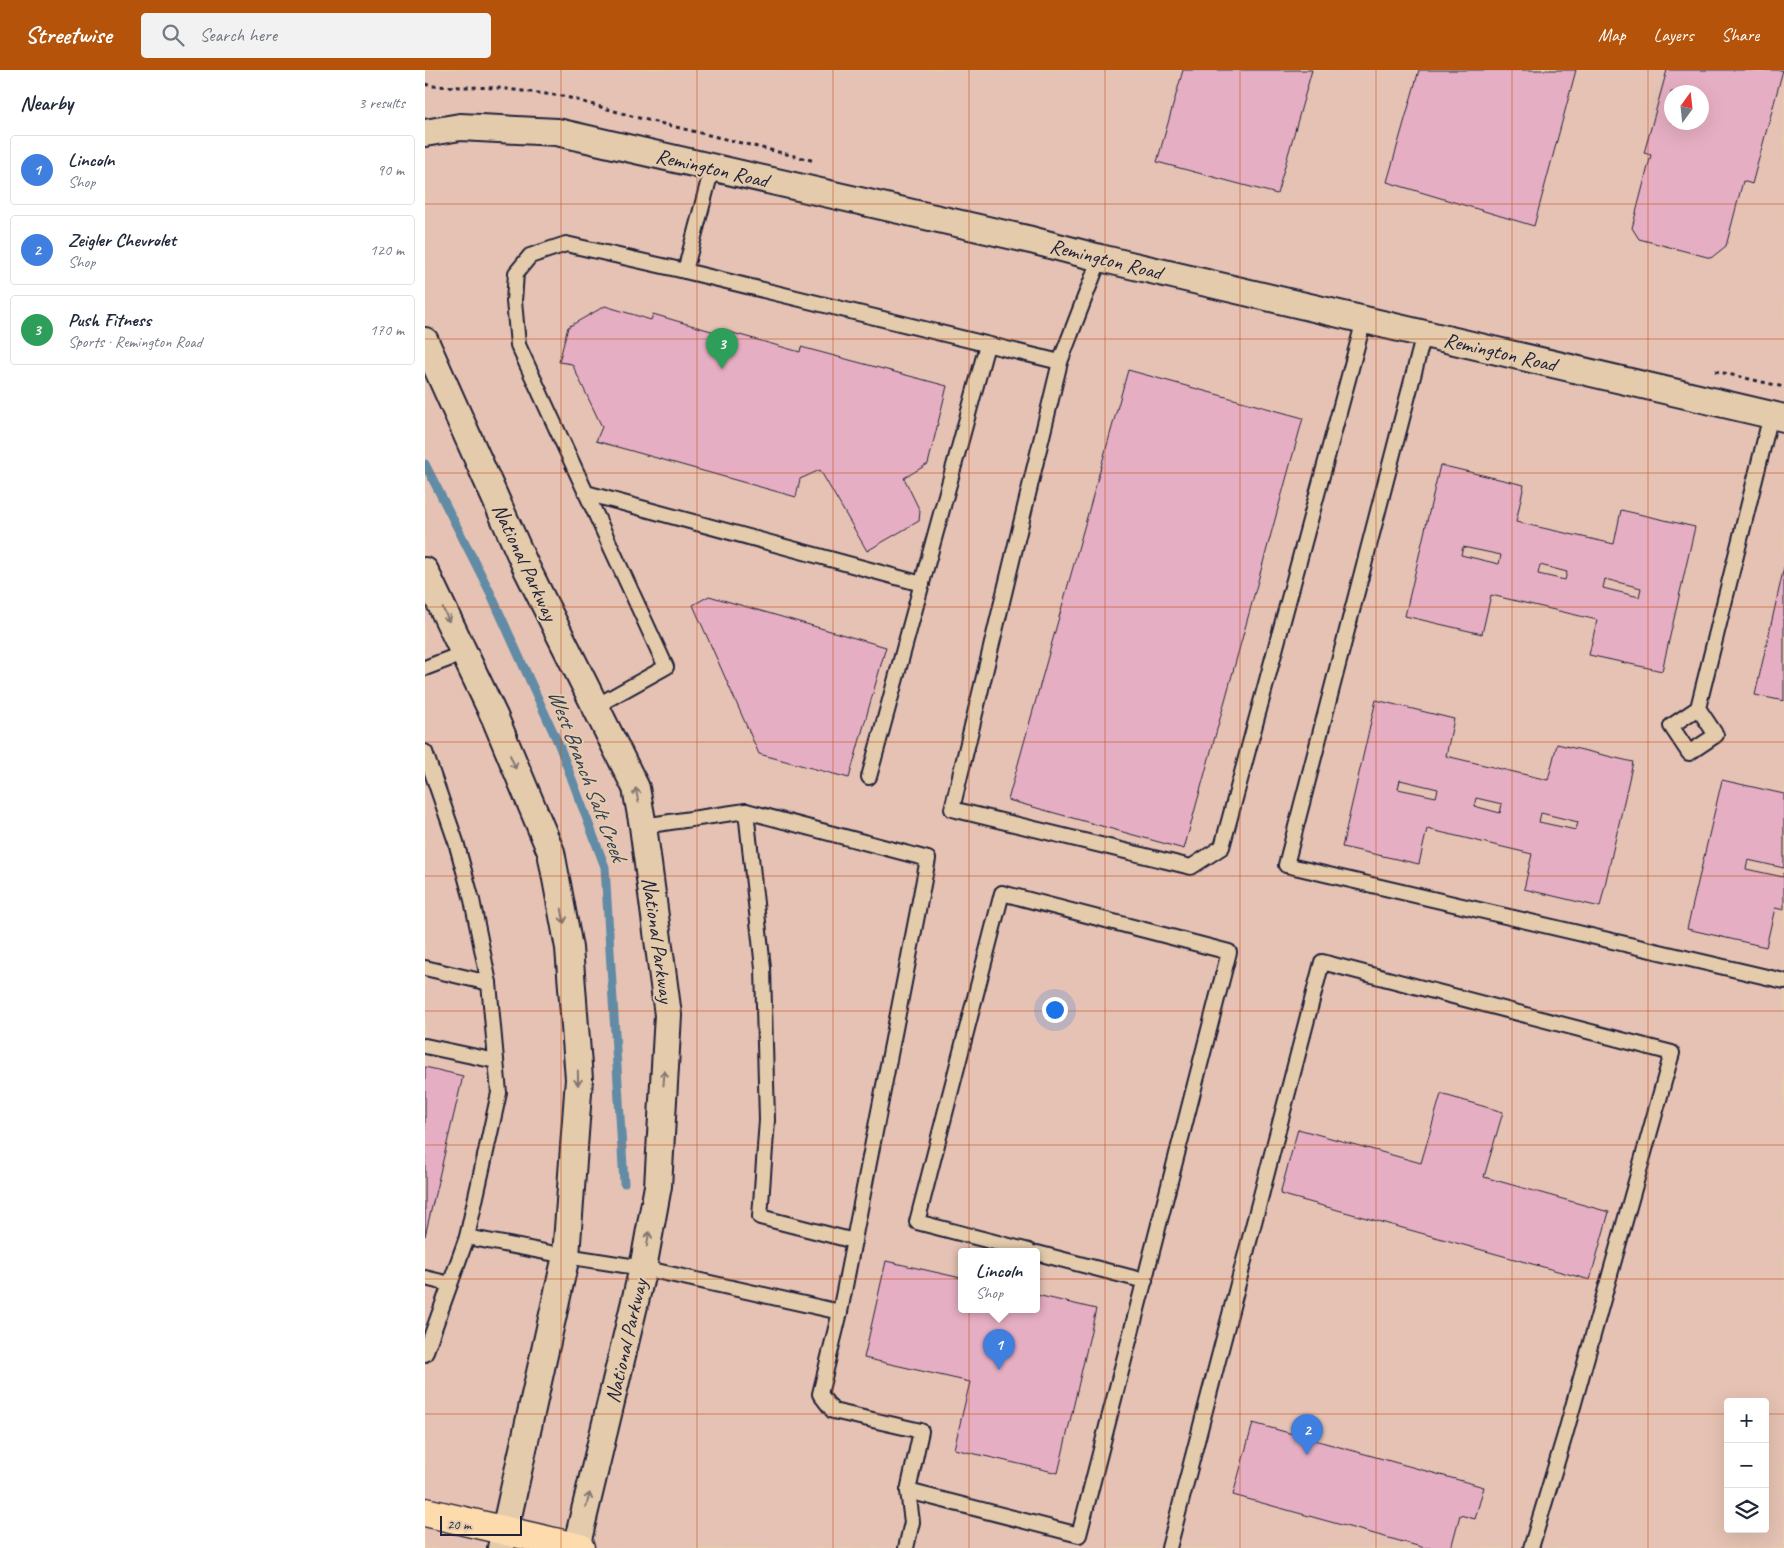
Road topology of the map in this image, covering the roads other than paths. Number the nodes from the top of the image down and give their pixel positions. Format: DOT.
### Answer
graph roads {
  1 [pos="425,133"];
  2 [pos="712,168"];
  3 [pos="1100,258"];
  4 [pos="685,271"];
  5 [pos="1364,320"];
  6 [pos="1425,334"];
  7 [pos="425,341"];
  8 [pos="987,345"];
  9 [pos="1060,362"];
  10 [pos="1777,416"];
  11 [pos="586,493"];
  12 [pos="425,571"];
  13 [pos="922,584"];
  14 [pos="464,653"];
  15 [pos="425,668"];
  16 [pos="595,706"];
  17 [pos="1698,708"];
  18 [pos="425,752"];
  19 [pos="869,777"];
  20 [pos="746,811"];
  21 [pos="643,826"];
  22 [pos="425,968"];
  23 [pos="1784,981"];
  24 [pos="489,983"];
  25 [pos="425,1046"];
  26 [pos="496,1061"];
  27 [pos="467,1237"];
  28 [pos="854,1241"];
  29 [pos="1017,1248"];
  30 [pos="1040,1254"];
  31 [pos="566,1256"];
  32 [pos="643,1268"];
  33 [pos="425,1278"];
  34 [pos="1145,1281"];
  35 [pos="450,1284"];
  36 [pos="840,1312"];
  37 [pos="425,1354"];
  38 [pos="908,1491"];
  39 [pos="425,1512"];
  40 [pos="503,1539"];
  41 [pos="578,1548"];
  42 [pos="906,1548"];
  43 [pos="1169,1548"];
  44 [pos="1531,1548"];
  1 -- 2 [label="street, Remington Road"];
  2 -- 3 [label="street, Remington Road"];
  2 -- 4 [label="lane"];
  3 -- 5 [label="street, Remington Road"];
  3 -- 9 [label="lane"];
  4 -- 8 [label="lane"];
  4 -- 11 [label="lane"];
  5 -- 6 [label="street, Remington Road"];
  5 -- 9 [label="lane"];
  6 -- 10 [label="street, Remington Road"];
  6 -- 23 [label="lane"];
  7 -- 16 [label="street, National Parkway"];
  8 -- 9 [label="lane"];
  8 -- 13 [label="lane"];
  10 -- 17 [label="lane"];
  11 -- 13 [label="lane"];
  11 -- 16 [label="lane"];
  12 -- 14 [label="street, one-way"];
  13 -- 19 [label="lane"];
  14 -- 15 [label="lane"];
  14 -- 31 [label="street, one-way"];
  21 -- 16 [label="street, National Parkway, one-way"];
  18 -- 24 [label="lane"];
  20 -- 21 [label="lane"];
  20 -- 28 [label="lane"];
  20 -- 28 [label="lane"];
  32 -- 21 [label="street, National Parkway, one-way"];
  22 -- 24 [label="lane"];
  24 -- 26 [label="lane"];
  25 -- 26 [label="lane"];
  26 -- 27 [label="lane"];
  27 -- 31 [label="lane"];
  27 -- 35 [label="lane"];
  28 -- 36 [label="lane"];
  29 -- 34 [label="lane"];
  30 -- 34 [label="lane"];
  31 -- 32 [label="lane"];
  31 -- 40 [label="street"];
  32 -- 36 [label="lane"];
  41 -- 32 [label="street, National Parkway, one-way"];
  33 -- 35 [label="lane"];
  34 -- 38 [label="lane"];
  35 -- 37 [label="lane"];
  36 -- 38 [label="lane"];
  38 -- 42 [label="lane"];
  39 -- 40 [label="main road"];
  40 -- 41 [label="main road"];
  43 -- 44 [label="lane"];
}
